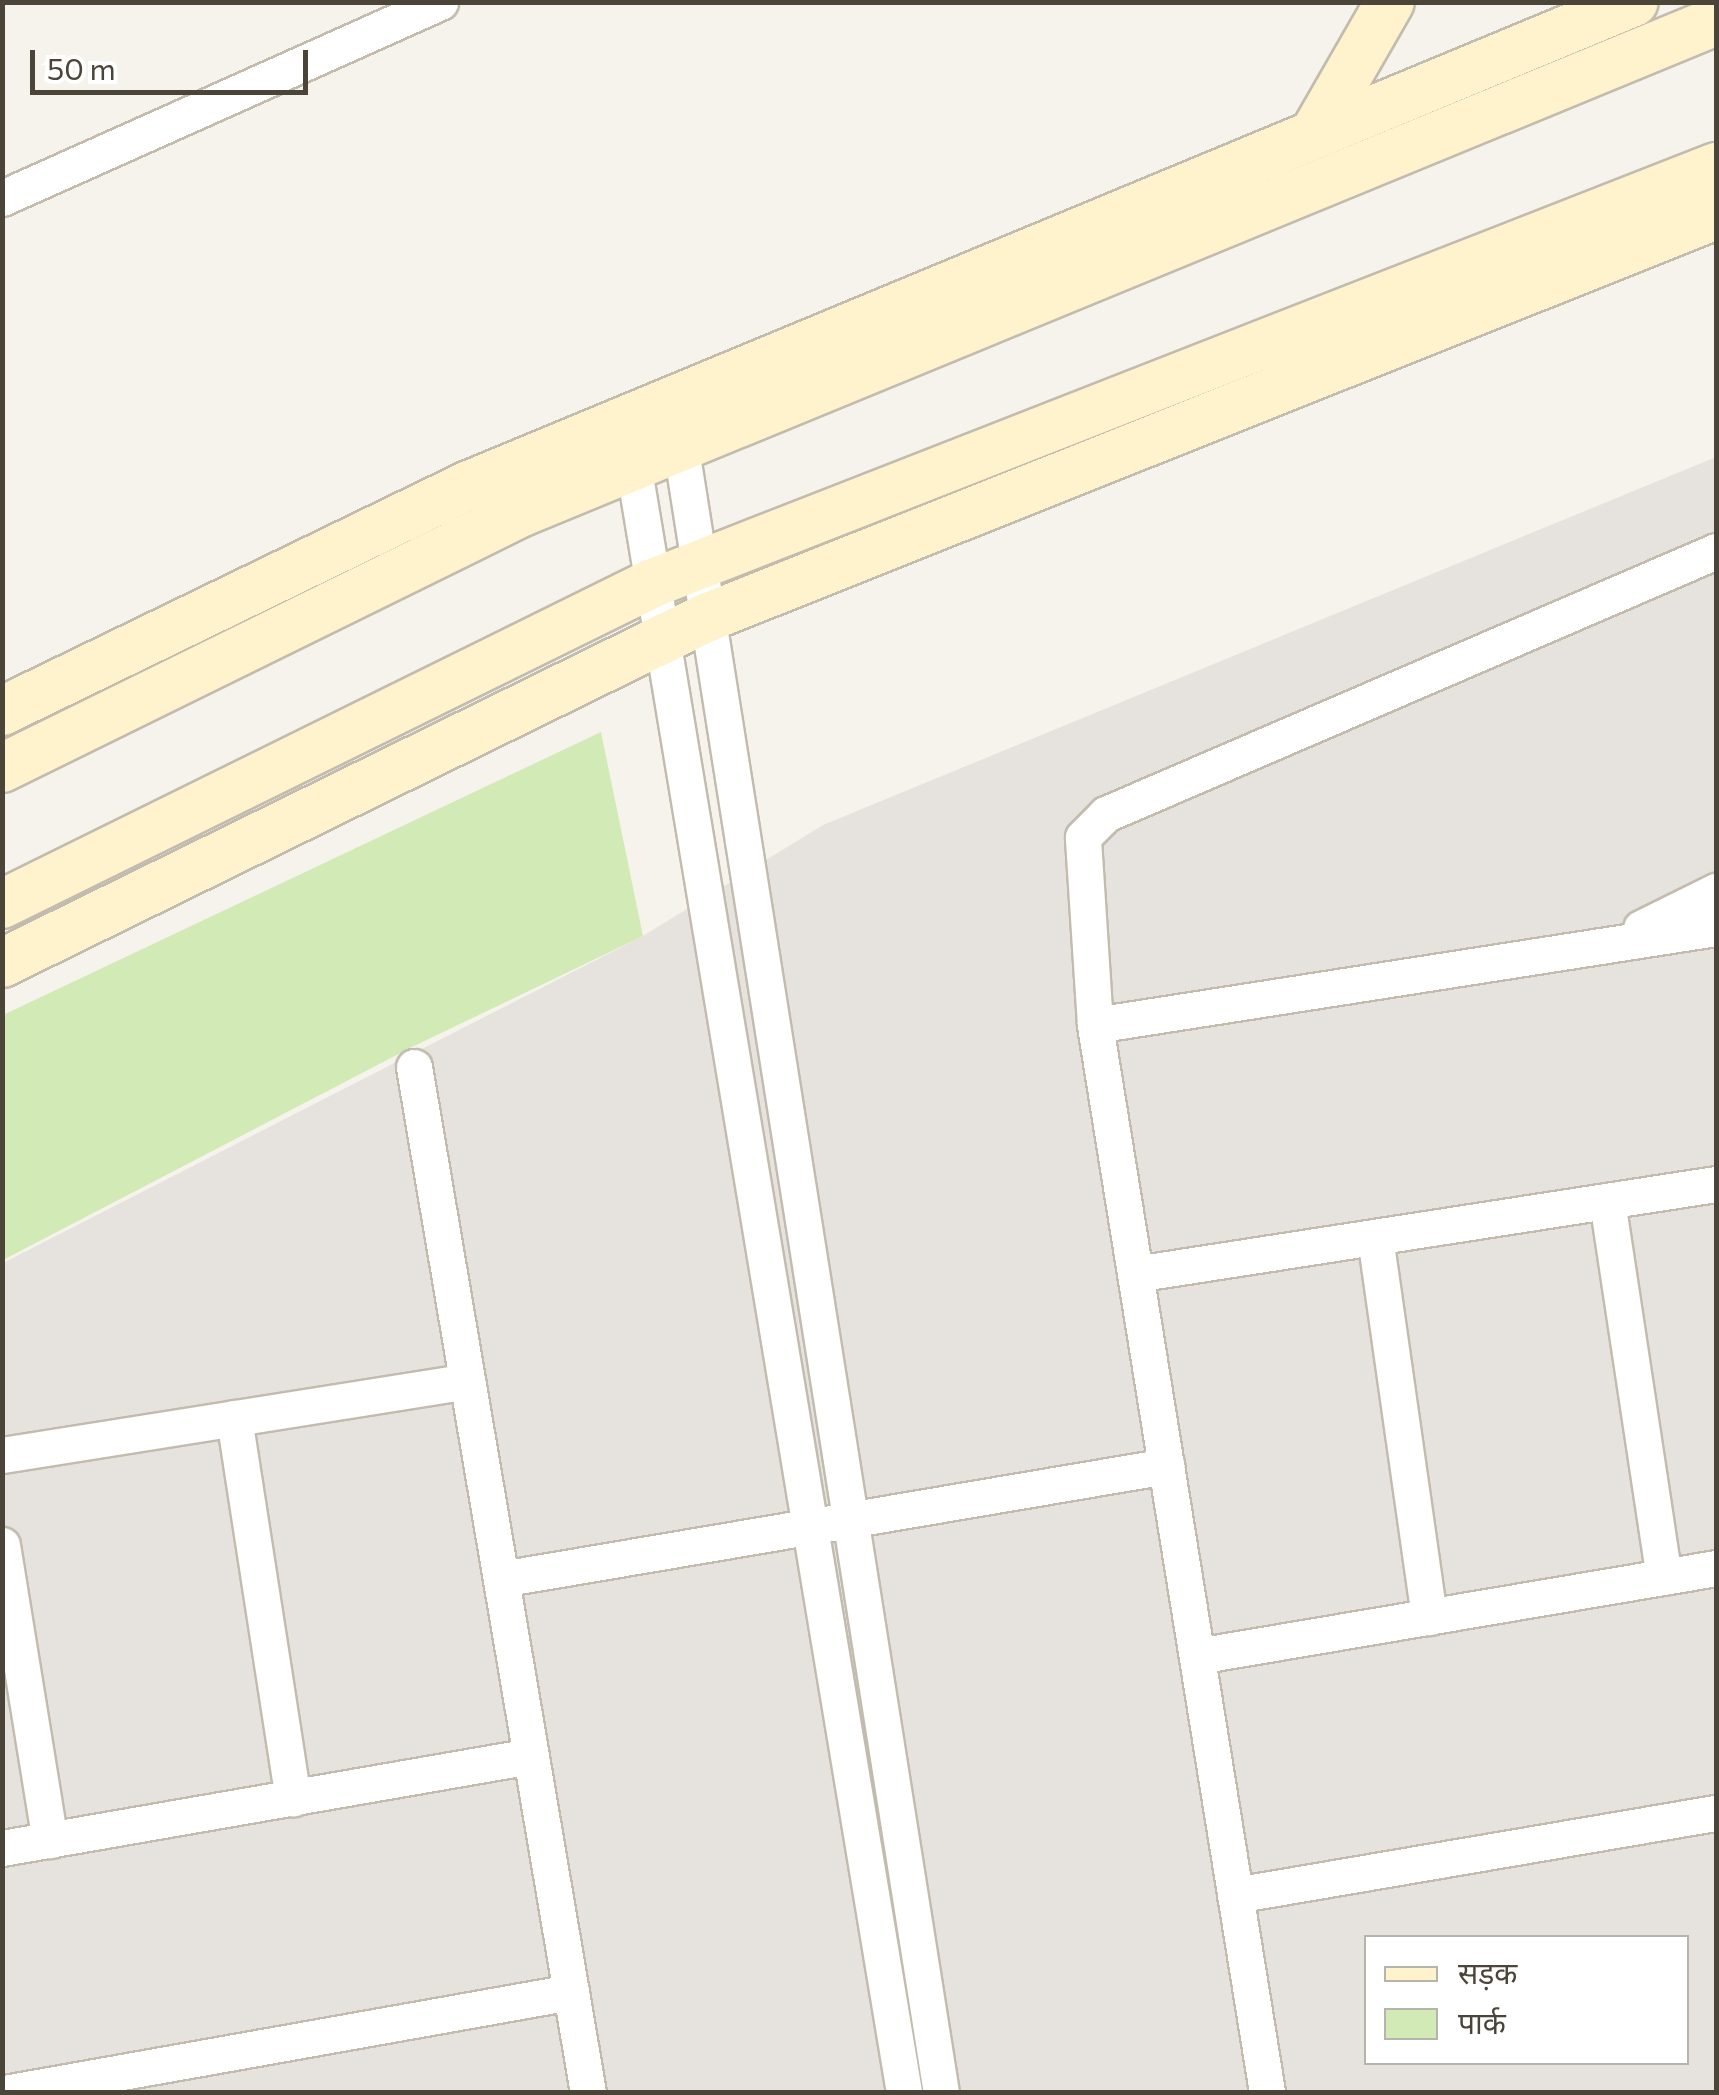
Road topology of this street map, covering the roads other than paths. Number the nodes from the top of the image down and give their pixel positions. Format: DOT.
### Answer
graph roads {
  1 [pos="440,2"];
  2 [pos="1390,2"];
  3 [pos="1634,2"];
  4 [pos="1716,21"];
  5 [pos="1314,134"];
  6 [pos="1716,166"];
  7 [pos="2,198"];
  8 [pos="1716,214"];
  9 [pos="673,398"];
  10 [pos="625,418"];
  11 [pos="680,446"];
  12 [pos="634,465"];
  13 [pos="1716,551"];
  14 [pos="698,566"];
  15 [pos="654,583"];
  16 [pos="706,618"];
  17 [pos="663,640"];
  18 [pos="2,711"];
  19 [pos="2,768"];
  20 [pos="1716,891"];
  21 [pos="2,904"];
  22 [pos="1716,928"];
  23 [pos="1607,945"];
  24 [pos="2,964"];
  25 [pos="1095,1024"];
  26 [pos="414,1067"];
  27 [pos="1716,1184"];
  28 [pos="1607,1201"];
  29 [pos="1375,1237"];
  30 [pos="1136,1274"];
  31 [pos="467,1381"];
  32 [pos="234,1418"];
  33 [pos="2,1455"];
  34 [pos="1166,1466"];
  35 [pos="847,1516"];
  36 [pos="810,1523"];
  37 [pos="2,1545"];
  38 [pos="1716,1568"];
  39 [pos="1664,1577"];
  40 [pos="501,1579"];
  41 [pos="1429,1617"];
  42 [pos="1197,1656"];
  43 [pos="531,1756"];
  44 [pos="293,1798"];
  45 [pos="1716,1813"];
  46 [pos="50,1840"];
  47 [pos="2,1848"];
  48 [pos="1236,1894"];
  49 [pos="571,1992"];
  50 [pos="10,2092"];
  51 [pos="588,2092"];
  52 [pos="904,2092"];
  53 [pos="941,2092"];
  54 [pos="1267,2092"];
  1 -- 7 [label="street"];
  2 -- 5 [label="street"];
  3 -- 5 [label="street"];
  4 -- 11 [label="street"];
  5 -- 9 [label="street"];
  6 -- 14 [label="street"];
  8 -- 16 [label="street"];
  9 -- 10 [label="street"];
  9 -- 11 [label="street"];
  10 -- 12 [label="street"];
  10 -- 18 [label="street"];
  11 -- 12 [label="street"];
  11 -- 14 [label="street"];
  12 -- 15 [label="street"];
  12 -- 19 [label="street"];
  13 -- 25 [label="street"];
  14 -- 15 [label="street"];
  14 -- 16 [label="street"];
  15 -- 17 [label="street"];
  15 -- 21 [label="street"];
  16 -- 17 [label="street"];
  16 -- 35 [label="street"];
  17 -- 24 [label="street"];
  17 -- 36 [label="street"];
  20 -- 23 [label="street"];
  22 -- 23 [label="street"];
  23 -- 25 [label="street"];
  25 -- 30 [label="street"];
  26 -- 31 [label="street"];
  27 -- 28 [label="street"];
  28 -- 29 [label="street"];
  28 -- 39 [label="street"];
  29 -- 30 [label="street"];
  29 -- 41 [label="street"];
  30 -- 34 [label="street"];
  31 -- 32 [label="street"];
  31 -- 40 [label="street"];
  32 -- 33 [label="street"];
  32 -- 44 [label="street"];
  34 -- 35 [label="street"];
  34 -- 42 [label="street"];
  35 -- 36 [label="street"];
  35 -- 53 [label="street"];
  36 -- 40 [label="street"];
  36 -- 52 [label="street"];
  37 -- 46 [label="street"];
  38 -- 39 [label="street"];
  39 -- 41 [label="street"];
  40 -- 43 [label="street"];
  41 -- 42 [label="street"];
  42 -- 48 [label="street"];
  43 -- 44 [label="street"];
  43 -- 49 [label="street"];
  44 -- 46 [label="street"];
  45 -- 48 [label="street"];
  46 -- 47 [label="street"];
  48 -- 54 [label="street"];
  49 -- 50 [label="street"];
  49 -- 51 [label="street"];
}
